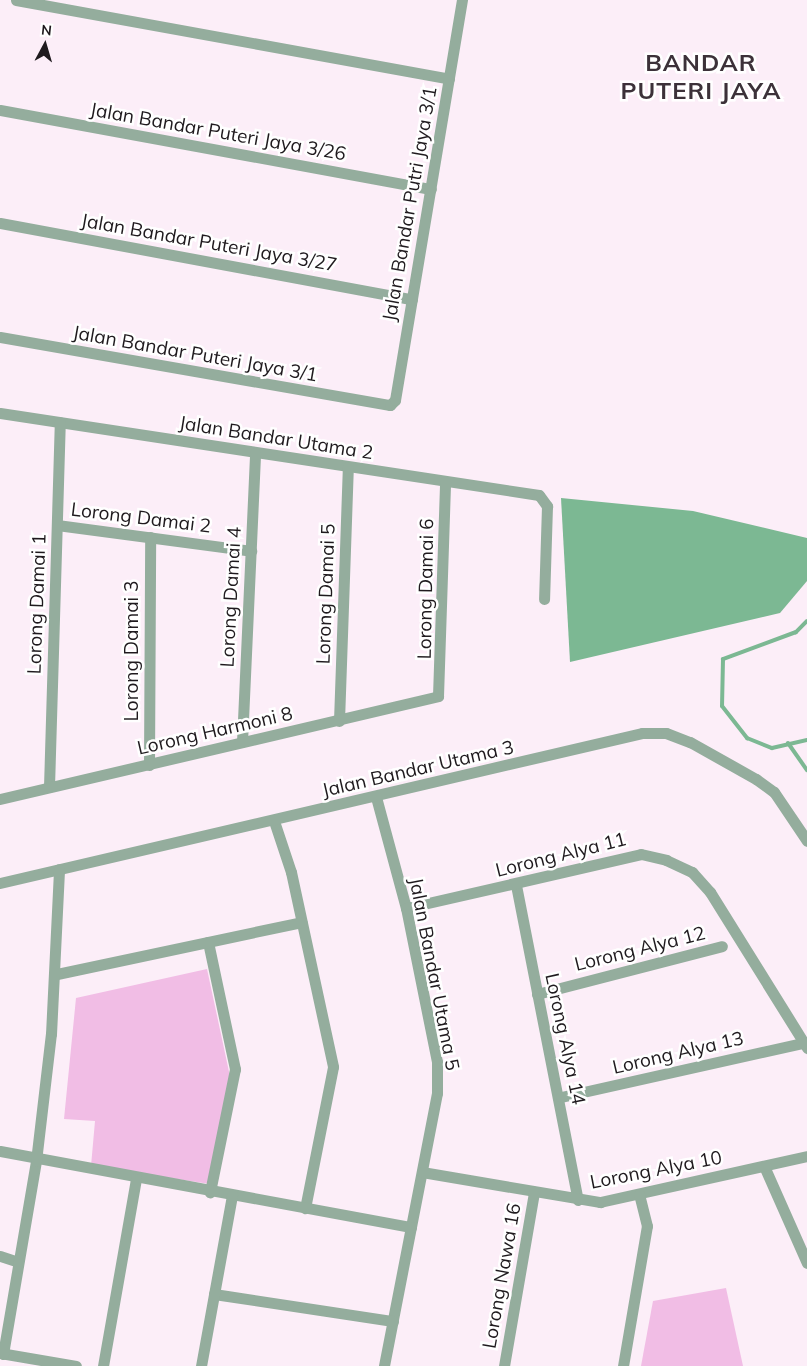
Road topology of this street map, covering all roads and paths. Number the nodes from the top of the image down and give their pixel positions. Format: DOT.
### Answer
graph roads {
  1 [pos="16,0"];
  2 [pos="462,0"];
  3 [pos="449,79"];
  4 [pos="0,110"];
  5 [pos="430,189"];
  6 [pos="0,222"];
  7 [pos="412,299"];
  8 [pos="0,337"];
  9 [pos="383,406"];
  10 [pos="0,413"];
  11 [pos="60,422"];
  12 [pos="255,453"];
  13 [pos="348,467"];
  14 [pos="445,482"];
  15 [pos="57,525"];
  16 [pos="150,537"];
  17 [pos="251,550"];
  18 [pos="544,599"];
  19 [pos="438,696"];
  20 [pos="339,722"];
  21 [pos="242,742"];
  22 [pos="149,765"];
  23 [pos="49,787"];
  24 [pos="376,797"];
  25 [pos="0,799"];
  26 [pos="274,821"];
  27 [pos="807,841"];
  28 [pos="59,869"];
  29 [pos="0,883"];
  30 [pos="516,885"];
  31 [pos="406,908"];
  32 [pos="302,922"];
  33 [pos="208,942"];
  34 [pos="722,946"];
  35 [pos="57,974"];
  36 [pos="536,994"];
  37 [pos="805,1046"];
  38 [pos="561,1097"];
  39 [pos="0,1151"];
  40 [pos="807,1156"];
  41 [pos="36,1161"];
  42 [pos="764,1166"];
  43 [pos="422,1172"];
  44 [pos="136,1178"];
  45 [pos="210,1192"];
  46 [pos="534,1192"];
  47 [pos="639,1194"];
  48 [pos="232,1196"];
  49 [pos="578,1200"];
  50 [pos="305,1208"];
  51 [pos="411,1227"];
  52 [pos="0,1256"];
  53 [pos="18,1262"];
  54 [pos="807,1263"];
  55 [pos="214,1294"];
  56 [pos="393,1321"];
  57 [pos="2,1354"];
  58 [pos="76,1366"];
  59 [pos="103,1366"];
  60 [pos="201,1366"];
  61 [pos="384,1366"];
  62 [pos="504,1366"];
  63 [pos="623,1366"];
  1 -- 3 [label="street"];
  2 -- 3 [label="street, Jalan Bandar Putri Jaya 3/1"];
  3 -- 5 [label="street, Jalan Bandar Putri Jaya 3/1"];
  4 -- 5 [label="street, Jalan Bandar Puteri Jaya 3/26"];
  5 -- 7 [label="street, Jalan Bandar Putri Jaya 3/1"];
  6 -- 7 [label="street, Jalan Bandar Puteri Jaya 3/27"];
  7 -- 9 [label="street, Jalan Bandar Putri Jaya 3/1"];
  8 -- 9 [label="street, Jalan Bandar Puteri Jaya 3/1"];
  10 -- 11 [label="street, Jalan Bandar Utama 2"];
  11 -- 12 [label="street, Jalan Bandar Utama 2"];
  11 -- 15 [label="street, Lorong Damai 1"];
  12 -- 13 [label="street, Jalan Bandar Utama 2"];
  12 -- 17 [label="street, Lorong Damai 4"];
  13 -- 14 [label="street, Jalan Bandar Utama 2"];
  13 -- 20 [label="street, Lorong Damai 5"];
  14 -- 18 [label="street, Jalan Bandar Utama 2"];
  14 -- 19 [label="street, Lorong Damai 6"];
  15 -- 16 [label="street, Lorong Damai 2"];
  15 -- 23 [label="street, Lorong Damai 1"];
  16 -- 17 [label="street, Lorong Damai 2"];
  16 -- 22 [label="street, Lorong Damai 3"];
  17 -- 21 [label="street, Lorong Damai 4"];
  19 -- 20 [label="street, Lorong Harmoni 8"];
  20 -- 21 [label="street, Lorong Harmoni 8"];
  21 -- 22 [label="street, Lorong Harmoni 8"];
  22 -- 23 [label="street, Lorong Harmoni 8"];
  23 -- 25 [label="street, Lorong Harmoni 8"];
  24 -- 26 [label="street, Jalan Bandar Utama 3"];
  24 -- 27 [label="street, Jalan Bandar Utama 3"];
  24 -- 31 [label="street, Jalan Bandar Utama 5"];
  26 -- 28 [label="street, Jalan Bandar Utama 3"];
  26 -- 32 [label="street"];
  28 -- 29 [label="street, Jalan Bandar Utama 3"];
  28 -- 35 [label="street"];
  30 -- 31 [label="street, Lorong Alya 11"];
  30 -- 36 [label="street, Lorong Alya 14"];
  30 -- 37 [label="street, Lorong Alya 11"];
  31 -- 43 [label="street, Jalan Bandar Utama 5"];
  32 -- 33 [label="street"];
  32 -- 50 [label="street"];
  33 -- 35 [label="street"];
  33 -- 45 [label="street"];
  34 -- 36 [label="street, Lorong Alya 12"];
  35 -- 41 [label="street"];
  36 -- 38 [label="street, Lorong Alya 14"];
  37 -- 38 [label="street, Lorong Alya 13"];
  38 -- 49 [label="street, Lorong Alya 14"];
  39 -- 41 [label="street"];
  40 -- 42 [label="street, Lorong Alya 10"];
  41 -- 44 [label="street"];
  41 -- 53 [label="street"];
  42 -- 47 [label="street, Lorong Alya 10"];
  42 -- 54 [label="street"];
  43 -- 46 [label="street, Lorong Alya 10"];
  43 -- 51 [label="street, Jalan Bandar Utama 5"];
  44 -- 45 [label="street"];
  44 -- 59 [label="street"];
  45 -- 48 [label="street"];
  46 -- 49 [label="street, Lorong Alya 10"];
  46 -- 62 [label="street, Lorong Nawa 16"];
  47 -- 49 [label="street, Lorong Alya 10"];
  47 -- 63 [label="street"];
  48 -- 50 [label="street"];
  48 -- 55 [label="street"];
  50 -- 51 [label="street"];
  51 -- 56 [label="street, Jalan Bandar Utama 5"];
  52 -- 53 [label="street"];
  53 -- 57 [label="street"];
  55 -- 56 [label="street"];
  55 -- 60 [label="street"];
  56 -- 61 [label="street, Jalan Bandar Utama 5"];
  57 -- 58 [label="street"];
}
